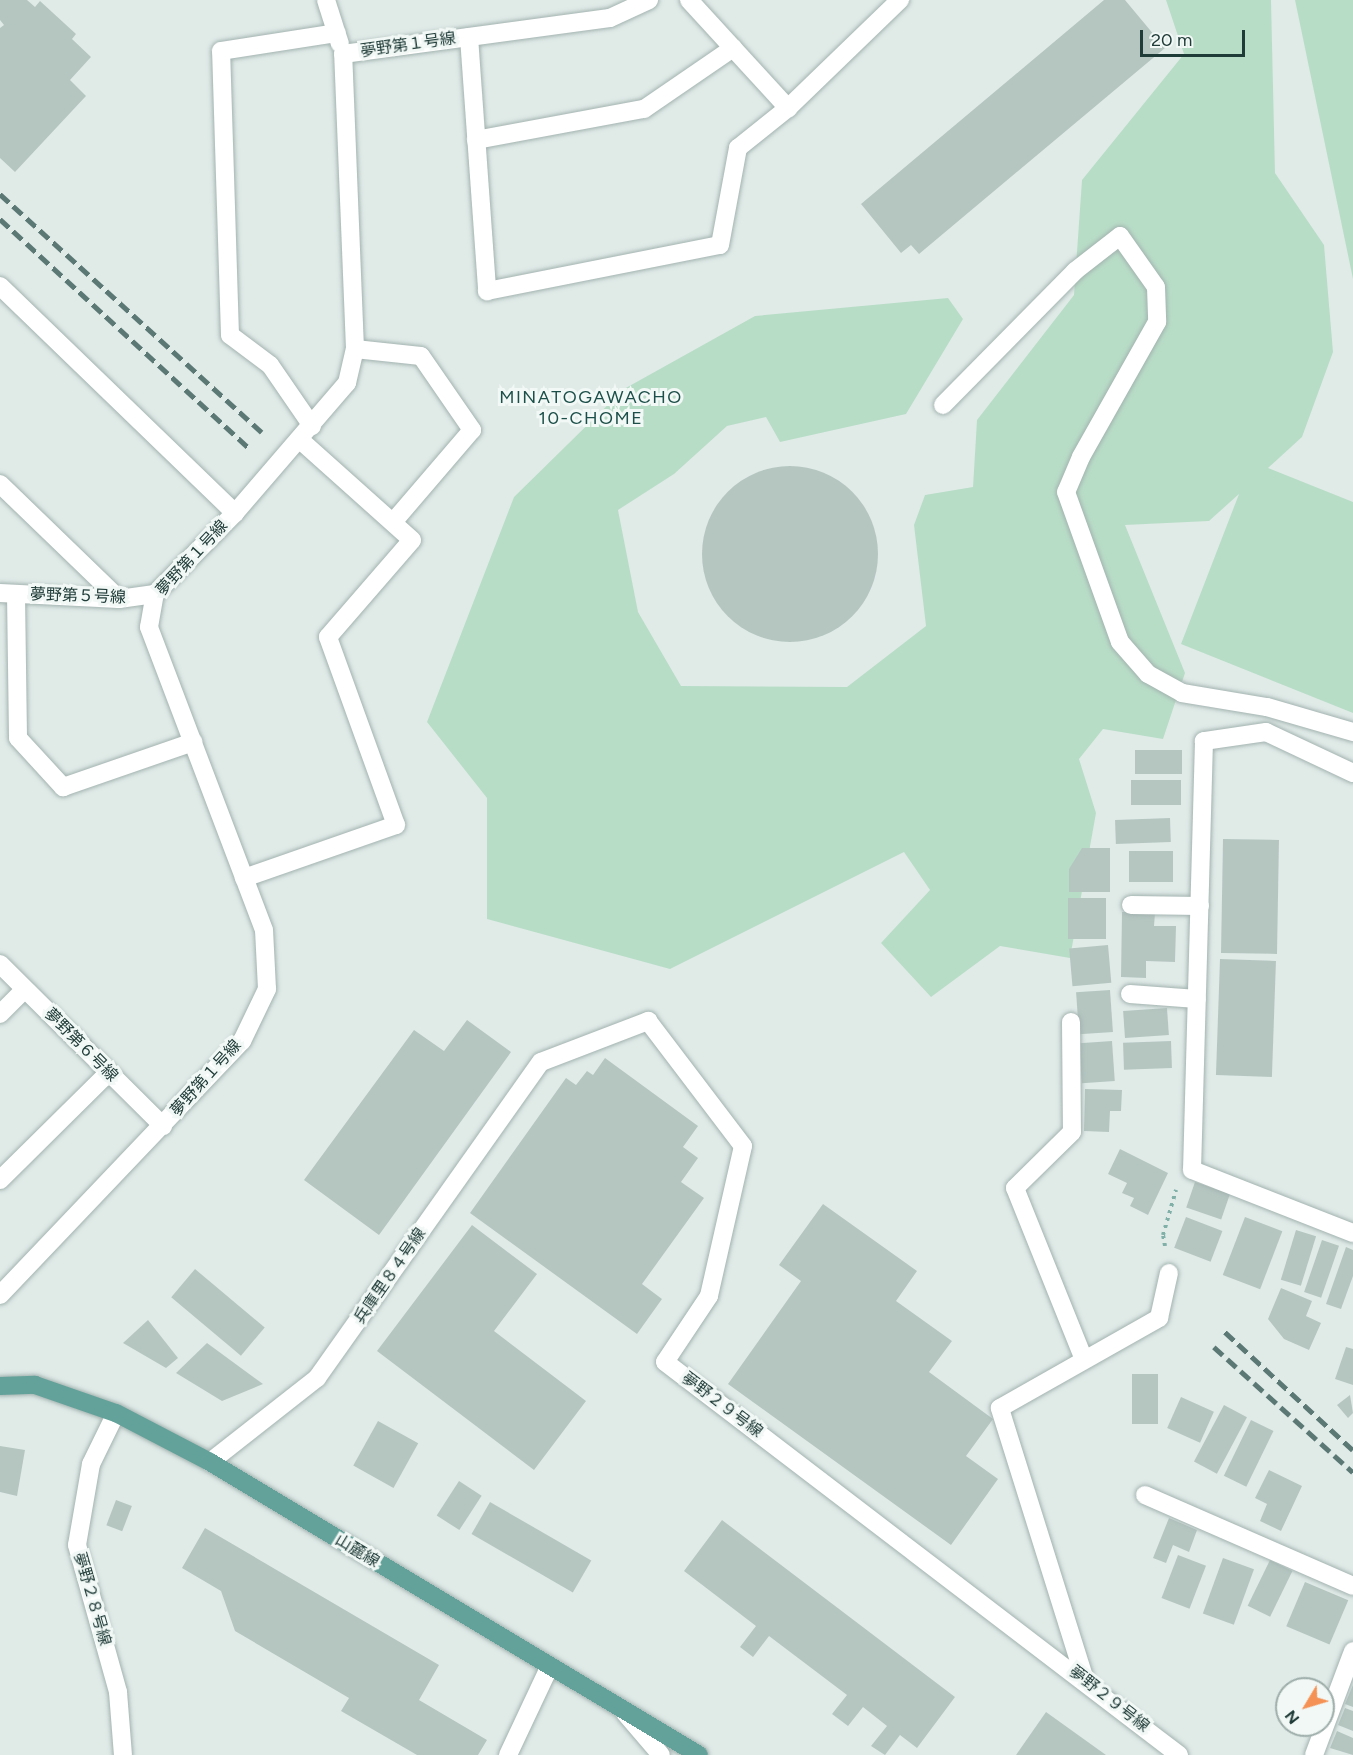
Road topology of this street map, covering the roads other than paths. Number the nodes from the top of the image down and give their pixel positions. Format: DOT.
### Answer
graph roads {
  1 [pos="326,0"];
  2 [pos="649,0"];
  3 [pos="689,0"];
  4 [pos="900,0"];
  5 [pos="338,33"];
  6 [pos="469,37"];
  7 [pos="733,48"];
  8 [pos="343,54"];
  9 [pos="788,108"];
  10 [pos="476,140"];
  11 [pos="0,286"];
  12 [pos="355,349"];
  13 [pos="943,405"];
  14 [pos="312,426"];
  15 [pos="300,440"];
  16 [pos="0,484"];
  17 [pos="235,513"];
  18 [pos="394,521"];
  19 [pos="8,593"];
  20 [pos="155,594"];
  21 [pos="119,599"];
  22 [pos="1353,732"];
  23 [pos="193,742"];
  24 [pos="1353,773"];
  25 [pos="244,878"];
  26 [pos="1131,905"];
  27 [pos="1200,906"];
  28 [pos="0,964"];
  29 [pos="25,989"];
  30 [pos="1130,994"];
  31 [pos="1197,999"];
  32 [pos="0,1014"];
  33 [pos="1071,1022"];
  34 [pos="541,1062"];
  35 [pos="108,1073"];
  36 [pos="163,1126"];
  37 [pos="0,1180"];
  38 [pos="1353,1233"];
  39 [pos="1169,1273"];
  40 [pos="0,1295"];
  41 [pos="1084,1360"];
  42 [pos="0,1386"];
  43 [pos="116,1413"];
  44 [pos="210,1462"];
  45 [pos="1145,1495"];
  46 [pos="1353,1586"];
  47 [pos="1353,1651"];
  48 [pos="549,1668"];
  49 [pos="1085,1680"];
  50 [pos="623,1711"];
  51 [pos="123,1755"];
  52 [pos="508,1755"];
  53 [pos="661,1755"];
  54 [pos="699,1755"];
  55 [pos="1179,1755"];
  56 [pos="1314,1755"];
  1 -- 5 [label="street"];
  2 -- 6 [label="street, 夢野第１号線"];
  3 -- 7 [label="street"];
  4 -- 9 [label="street"];
  5 -- 8 [label="street"];
  5 -- 14 [label="street"];
  6 -- 8 [label="street, 夢野第１号線"];
  6 -- 10 [label="street"];
  7 -- 9 [label="street"];
  7 -- 10 [label="street"];
  8 -- 12 [label="street, 夢野第１号線"];
  9 -- 10 [label="street"];
  11 -- 17 [label="street"];
  12 -- 14 [label="street, 夢野第１号線"];
  12 -- 18 [label="street"];
  13 -- 22 [label="street"];
  14 -- 15 [label="street, 夢野第１号線"];
  15 -- 17 [label="street, 夢野第１号線"];
  15 -- 18 [label="street"];
  16 -- 21 [label="street"];
  17 -- 20 [label="street, 夢野第１号線"];
  18 -- 25 [label="street"];
  19 -- 21 [label="street, 夢野第５号線"];
  19 -- 23 [label="street"];
  20 -- 21 [label="street, 夢野第５号線"];
  20 -- 23 [label="street, 夢野第１号線"];
  23 -- 25 [label="street, 夢野第１号線"];
  24 -- 27 [label="street"];
  25 -- 36 [label="street, 夢野第１号線"];
  26 -- 27 [label="street"];
  27 -- 31 [label="street"];
  28 -- 29 [label="street, 夢野第６号線"];
  29 -- 32 [label="street"];
  29 -- 35 [label="street, 夢野第６号線"];
  30 -- 31 [label="street"];
  31 -- 38 [label="street"];
  33 -- 41 [label="street"];
  34 -- 44 [label="street, 兵庫里８４号線"];
  34 -- 49 [label="street, 夢野２９号線"];
  35 -- 36 [label="street, 夢野第６号線"];
  35 -- 37 [label="street"];
  36 -- 40 [label="street, 夢野第１号線"];
  39 -- 41 [label="street"];
  41 -- 49 [label="street"];
  42 -- 43 [label="main road, 山麓線"];
  43 -- 44 [label="main road, 山麓線"];
  43 -- 51 [label="street, 夢野２８号線"];
  44 -- 48 [label="main road, 山麓線"];
  45 -- 46 [label="street"];
  47 -- 56 [label="street"];
  48 -- 50 [label="main road, 山麓線"];
  48 -- 52 [label="street"];
  49 -- 55 [label="street, 夢野２９号線"];
  50 -- 53 [label="street"];
  50 -- 54 [label="main road, 山麓線"];
}
